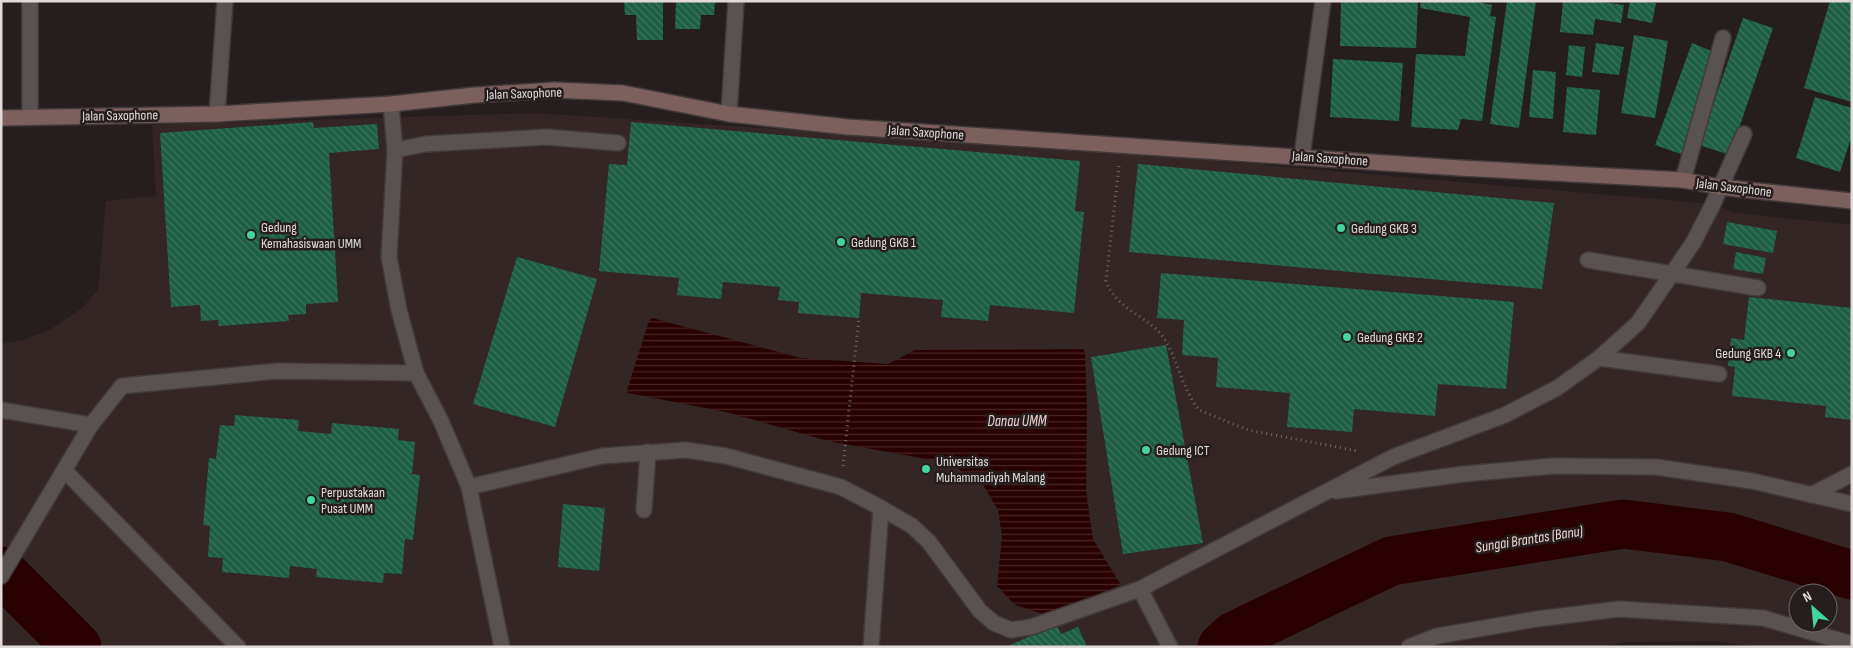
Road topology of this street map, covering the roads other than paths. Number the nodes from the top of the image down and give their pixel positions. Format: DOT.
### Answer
graph roads {
  1 [pos="30,1"];
  2 [pos="225,1"];
  3 [pos="736,1"];
  4 [pos="1323,1"];
  5 [pos="1723,38"];
  6 [pos="391,104"];
  7 [pos="217,114"];
  8 [pos="729,114"];
  9 [pos="30,117"];
  10 [pos="1,118"];
  11 [pos="1744,134"];
  12 [pos="618,143"];
  13 [pos="395,150"];
  14 [pos="1302,156"];
  15 [pos="1683,180"];
  16 [pos="1720,187"];
  17 [pos="1852,201"];
  18 [pos="1588,260"];
  19 [pos="1673,274"];
  20 [pos="1758,288"];
  21 [pos="1599,358"];
  22 [pos="416,373"];
  23 [pos="1719,374"];
  24 [pos="1,410"];
  25 [pos="91,425"];
  26 [pos="648,452"];
  27 [pos="1852,474"];
  28 [pos="61,478"];
  29 [pos="469,487"];
  30 [pos="1325,493"];
  31 [pos="1811,495"];
  32 [pos="1852,504"];
  33 [pos="881,508"];
  34 [pos="644,510"];
  35 [pos="1,576"];
  36 [pos="1140,589"];
  37 [pos="1852,644"];
  38 [pos="238,647"];
  39 [pos="502,647"];
  40 [pos="871,647"];
  41 [pos="1170,647"];
  42 [pos="1409,647"];
  1 -- 9 [label="street"];
  2 -- 7 [label="street"];
  3 -- 8 [label="street"];
  4 -- 14 [label="street"];
  5 -- 15 [label="street"];
  6 -- 7 [label="main road, Jalan Saxophone"];
  6 -- 8 [label="main road, Jalan Saxophone"];
  6 -- 13 [label="street"];
  7 -- 9 [label="main road, Jalan Saxophone"];
  8 -- 14 [label="main road, Jalan Saxophone"];
  9 -- 10 [label="main road, Jalan Saxophone"];
  11 -- 16 [label="street"];
  12 -- 13 [label="street"];
  13 -- 22 [label="street"];
  14 -- 15 [label="main road, Jalan Saxophone"];
  15 -- 16 [label="main road, Jalan Saxophone"];
  16 -- 17 [label="main road, Jalan Saxophone"];
  16 -- 19 [label="street"];
  18 -- 19 [label="street"];
  19 -- 20 [label="street"];
  19 -- 21 [label="street"];
  21 -- 23 [label="street"];
  21 -- 30 [label="street"];
  22 -- 25 [label="street"];
  22 -- 29 [label="street"];
  24 -- 25 [label="street"];
  25 -- 28 [label="street"];
  26 -- 29 [label="street"];
  26 -- 33 [label="street"];
  26 -- 34 [label="street"];
  27 -- 31 [label="street"];
  28 -- 35 [label="street"];
  28 -- 38 [label="street"];
  29 -- 39 [label="street"];
  30 -- 31 [label="street"];
  30 -- 36 [label="street"];
  31 -- 32 [label="street"];
  33 -- 36 [label="street"];
  33 -- 40 [label="street"];
  36 -- 41 [label="street"];
  37 -- 42 [label="street"];
}
